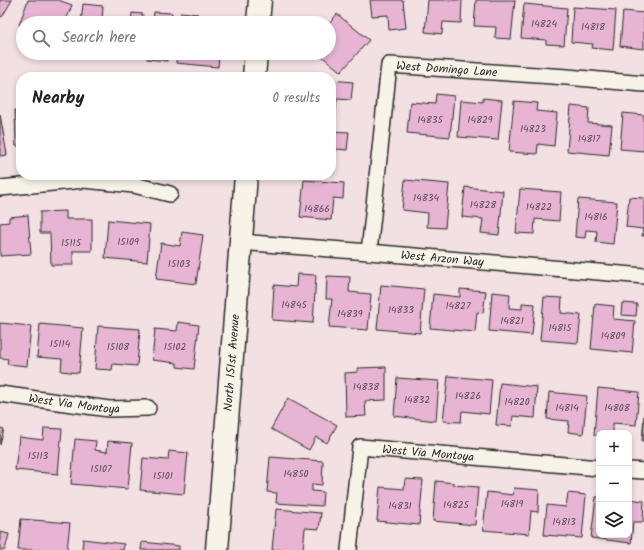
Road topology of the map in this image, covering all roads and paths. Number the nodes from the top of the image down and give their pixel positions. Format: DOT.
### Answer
graph roads {
  1 [pos="260,0"];
  2 [pos="259,16"];
  3 [pos="255,60"];
  4 [pos="254,72"];
  5 [pos="644,84"];
  6 [pos="246,180"];
  7 [pos="0,188"];
  8 [pos="170,194"];
  9 [pos="240,242"];
  10 [pos="369,252"];
  11 [pos="644,276"];
  12 [pos="0,394"];
  13 [pos="148,408"];
  14 [pos="596,468"];
  15 [pos="632,470"];
  16 [pos="644,471"];
  17 [pos="217,550"];
  18 [pos="349,550"];
  1 -- 2 [label="street"];
  3 -- 4 [label="street"];
  5 -- 10 [label="street, West Domingo Lane"];
  6 -- 9 [label="street, North 151st Avenue"];
  7 -- 8 [label="street"];
  9 -- 10 [label="street, West Arzon Way"];
  9 -- 17 [label="street, North 151st Avenue"];
  10 -- 11 [label="street, West Arzon Way"];
  12 -- 13 [label="street, West Via Montoya"];
  14 -- 18 [label="street, West Via Montoya"];
  15 -- 16 [label="street"];
}
